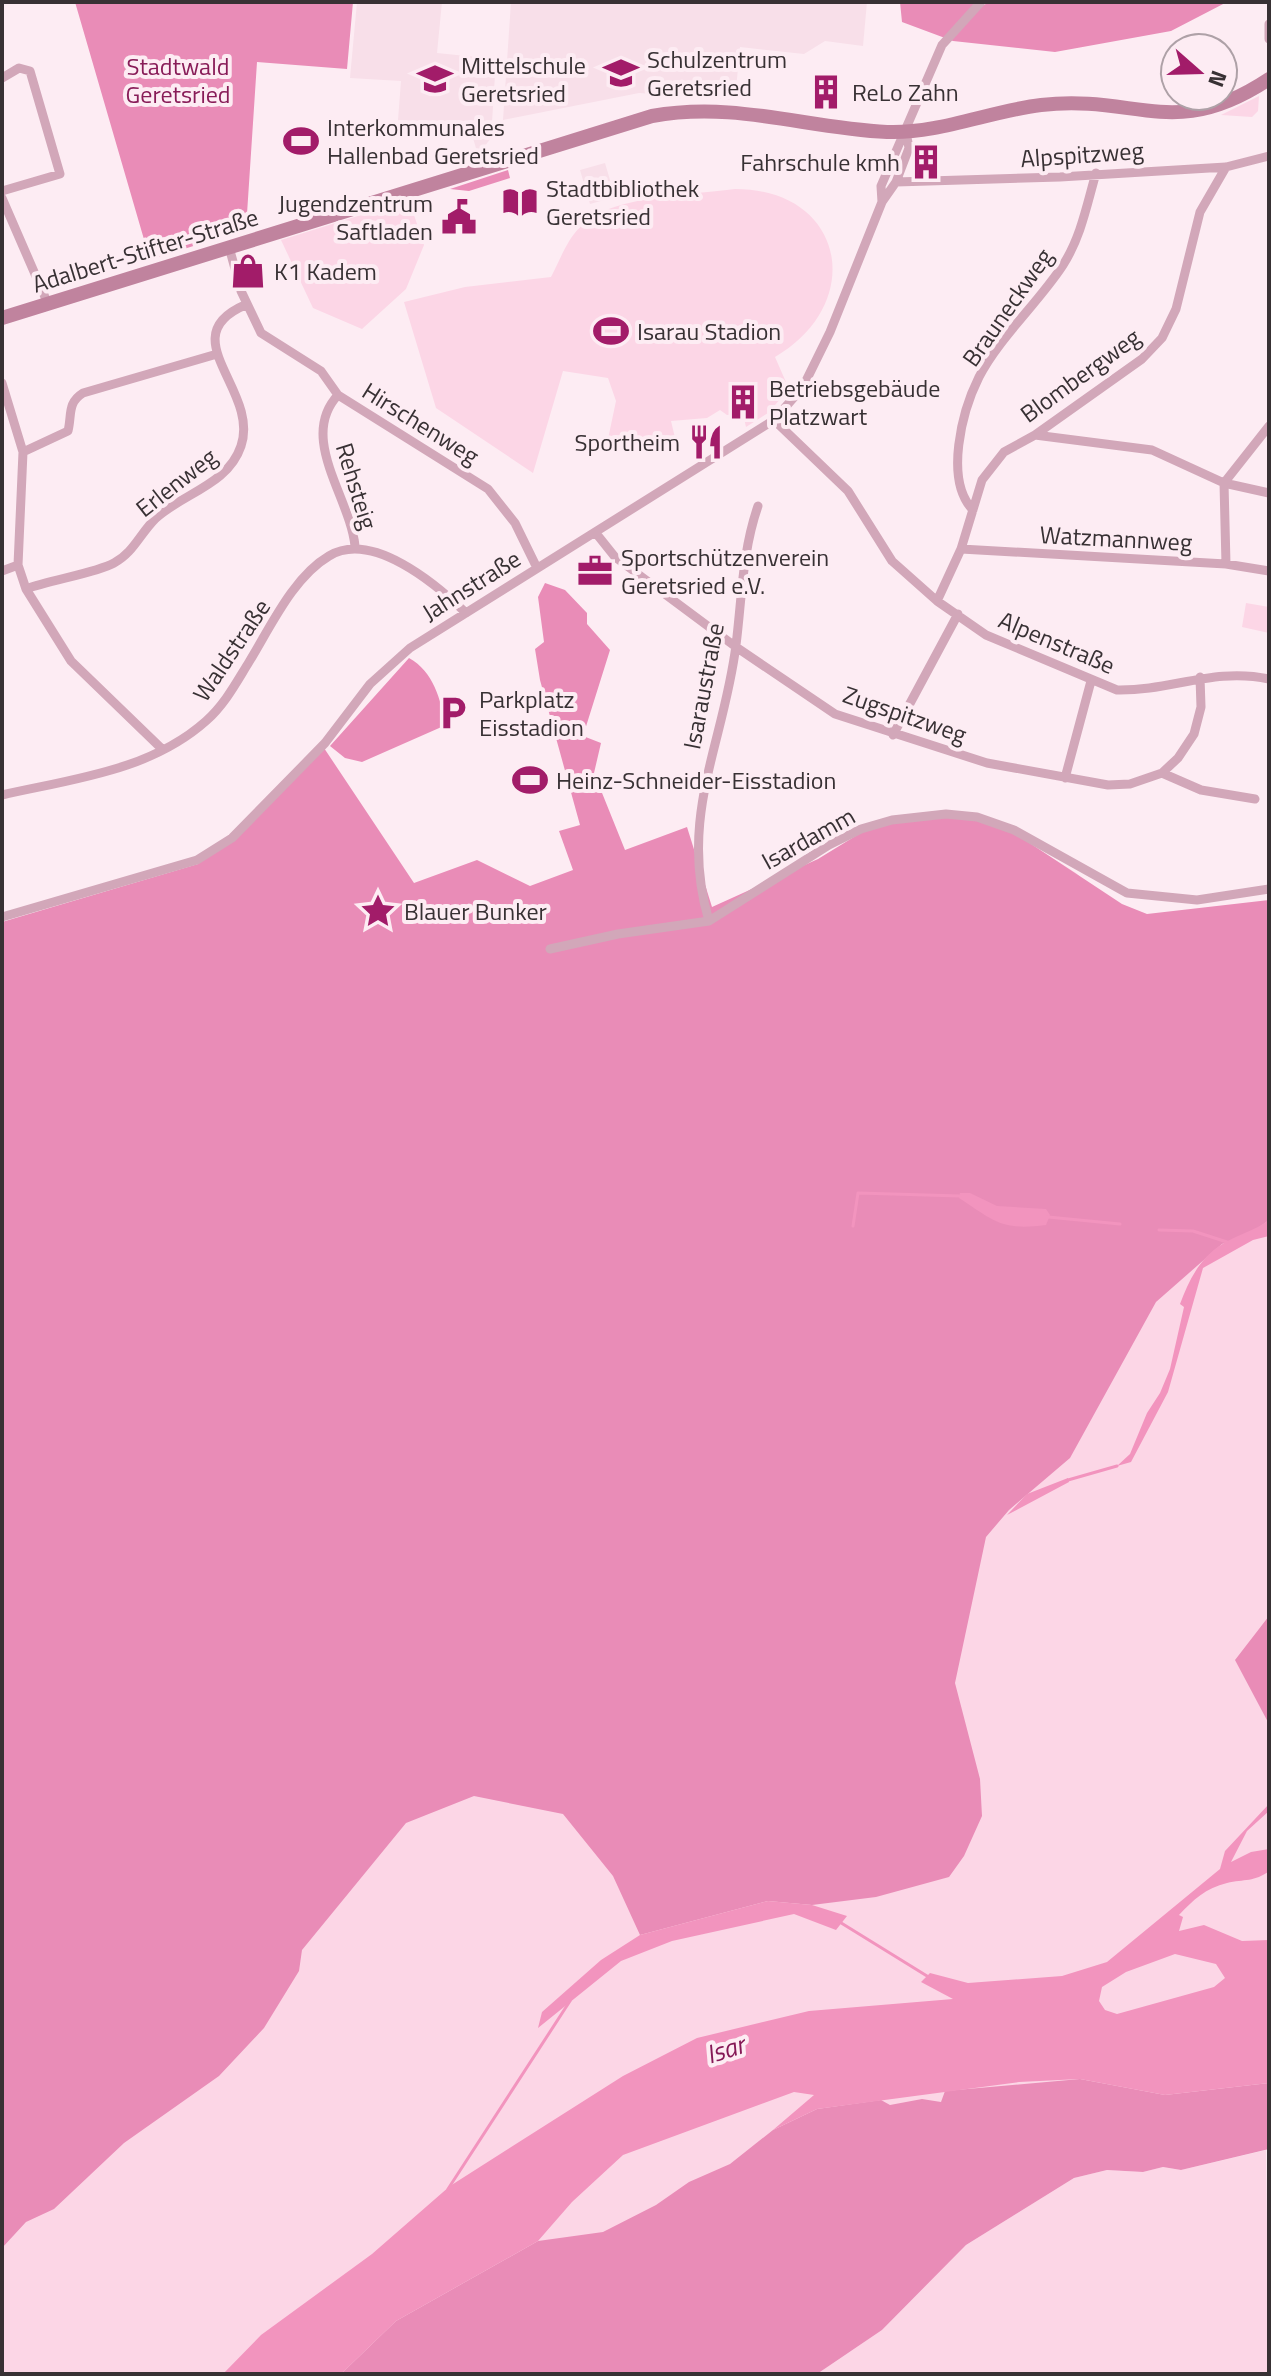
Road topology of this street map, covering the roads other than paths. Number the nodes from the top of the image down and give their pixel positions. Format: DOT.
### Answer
graph roads {
  1 [pos="981,2"];
  2 [pos="1269,24"];
  3 [pos="1269,39"];
  4 [pos="2,78"];
  5 [pos="1269,79"];
  6 [pos="906,132"];
  7 [pos="1269,156"];
  8 [pos="1226,167"];
  9 [pos="1096,173"];
  10 [pos="896,182"];
  11 [pos="2,191"];
  12 [pos="2,198"];
  13 [pos="882,202"];
  14 [pos="4,210"];
  15 [pos="229,247"];
  16 [pos="237,276"];
  17 [pos="241,291"];
  18 [pos="48,304"];
  19 [pos="245,305"];
  20 [pos="2,318"];
  21 [pos="217,354"];
  22 [pos="2,383"];
  23 [pos="338,395"];
  24 [pos="774,420"];
  25 [pos="1269,426"];
  26 [pos="1035,435"];
  27 [pos="23,452"];
  28 [pos="1224,483"];
  29 [pos="1269,493"];
  30 [pos="758,506"];
  31 [pos="973,510"];
  32 [pos="595,532"];
  33 [pos="355,546"];
  34 [pos="961,549"];
  35 [pos="1226,564"];
  36 [pos="18,565"];
  37 [pos="537,568"];
  38 [pos="2,571"];
  39 [pos="1269,571"];
  40 [pos="26,589"];
  41 [pos="937,601"];
  42 [pos="466,613"];
  43 [pos="958,614"];
  44 [pos="736,647"];
  45 [pos="1200,677"];
  46 [pos="1269,679"];
  47 [pos="1091,681"];
  48 [pos="893,735"];
  49 [pos="162,749"];
  50 [pos="1162,773"];
  51 [pos="1065,778"];
  52 [pos="2,795"];
  53 [pos="1255,799"];
  54 [pos="1269,889"];
  55 [pos="2,917"];
  56 [pos="709,921"];
  57 [pos="550,949"];
  1 -- 6 [label="street, Jahnstraße"];
  2 -- 3 [label="street"];
  4 -- 11 [label="street"];
  5 -- 6 [label="street, Adalbert-Stifter-Straße"];
  6 -- 10 [label="street, Jahnstraße"];
  6 -- 13 [label="street, Jahnstraße"];
  6 -- 15 [label="street, Adalbert-Stifter-Straße"];
  7 -- 8 [label="street, Alpspitzweg"];
  8 -- 9 [label="street, Alpspitzweg"];
  8 -- 26 [label="street, Blombergweg"];
  9 -- 10 [label="street, Alpspitzweg"];
  9 -- 31 [label="street, Brauneckweg"];
  10 -- 13 [label="street, Jahnstraße"];
  12 -- 14 [label="street"];
  13 -- 24 [label="street, Jahnstraße"];
  14 -- 18 [label="street"];
  15 -- 16 [label="street"];
  15 -- 18 [label="street, Adalbert-Stifter-Straße"];
  17 -- 19 [label="street, Hirschenweg"];
  18 -- 20 [label="street, Adalbert-Stifter-Straße"];
  19 -- 21 [label="street"];
  19 -- 23 [label="street, Hirschenweg"];
  21 -- 27 [label="street"];
  21 -- 40 [label="street, Erlenweg"];
  22 -- 27 [label="street"];
  23 -- 33 [label="street, Rehsteig"];
  23 -- 37 [label="street, Hirschenweg"];
  24 -- 32 [label="street, Jahnstraße"];
  24 -- 41 [label="street, Alpenstraße"];
  25 -- 28 [label="street"];
  26 -- 28 [label="street"];
  26 -- 31 [label="street, Blombergweg"];
  27 -- 36 [label="street"];
  28 -- 29 [label="street"];
  28 -- 35 [label="street"];
  30 -- 44 [label="street, Isaraustraße"];
  31 -- 34 [label="street, Blombergweg"];
  32 -- 37 [label="street, Jahnstraße"];
  32 -- 44 [label="street, Zugspitzweg"];
  33 -- 42 [label="street"];
  33 -- 49 [label="street, Waldstraße"];
  34 -- 35 [label="street, Watzmannweg"];
  34 -- 41 [label="street, Blombergweg"];
  35 -- 39 [label="street, Watzmannweg"];
  36 -- 38 [label="street"];
  36 -- 40 [label="street"];
  37 -- 42 [label="street, Jahnstraße"];
  40 -- 49 [label="street"];
  41 -- 43 [label="street, Alpenstraße"];
  42 -- 55 [label="street, Jahnstraße"];
  43 -- 47 [label="street, Alpenstraße"];
  43 -- 48 [label="street"];
  44 -- 48 [label="street, Zugspitzweg"];
  44 -- 56 [label="street, Isaraustraße"];
  45 -- 46 [label="street, Alpenstraße"];
  45 -- 47 [label="street, Alpenstraße"];
  45 -- 50 [label="street"];
  47 -- 51 [label="street"];
  48 -- 51 [label="street, Zugspitzweg"];
  49 -- 52 [label="street, Waldstraße"];
  50 -- 51 [label="street, Zugspitzweg"];
  50 -- 53 [label="street"];
  54 -- 56 [label="street, Isardamm"];
  56 -- 57 [label="street, Isardamm"];
}
